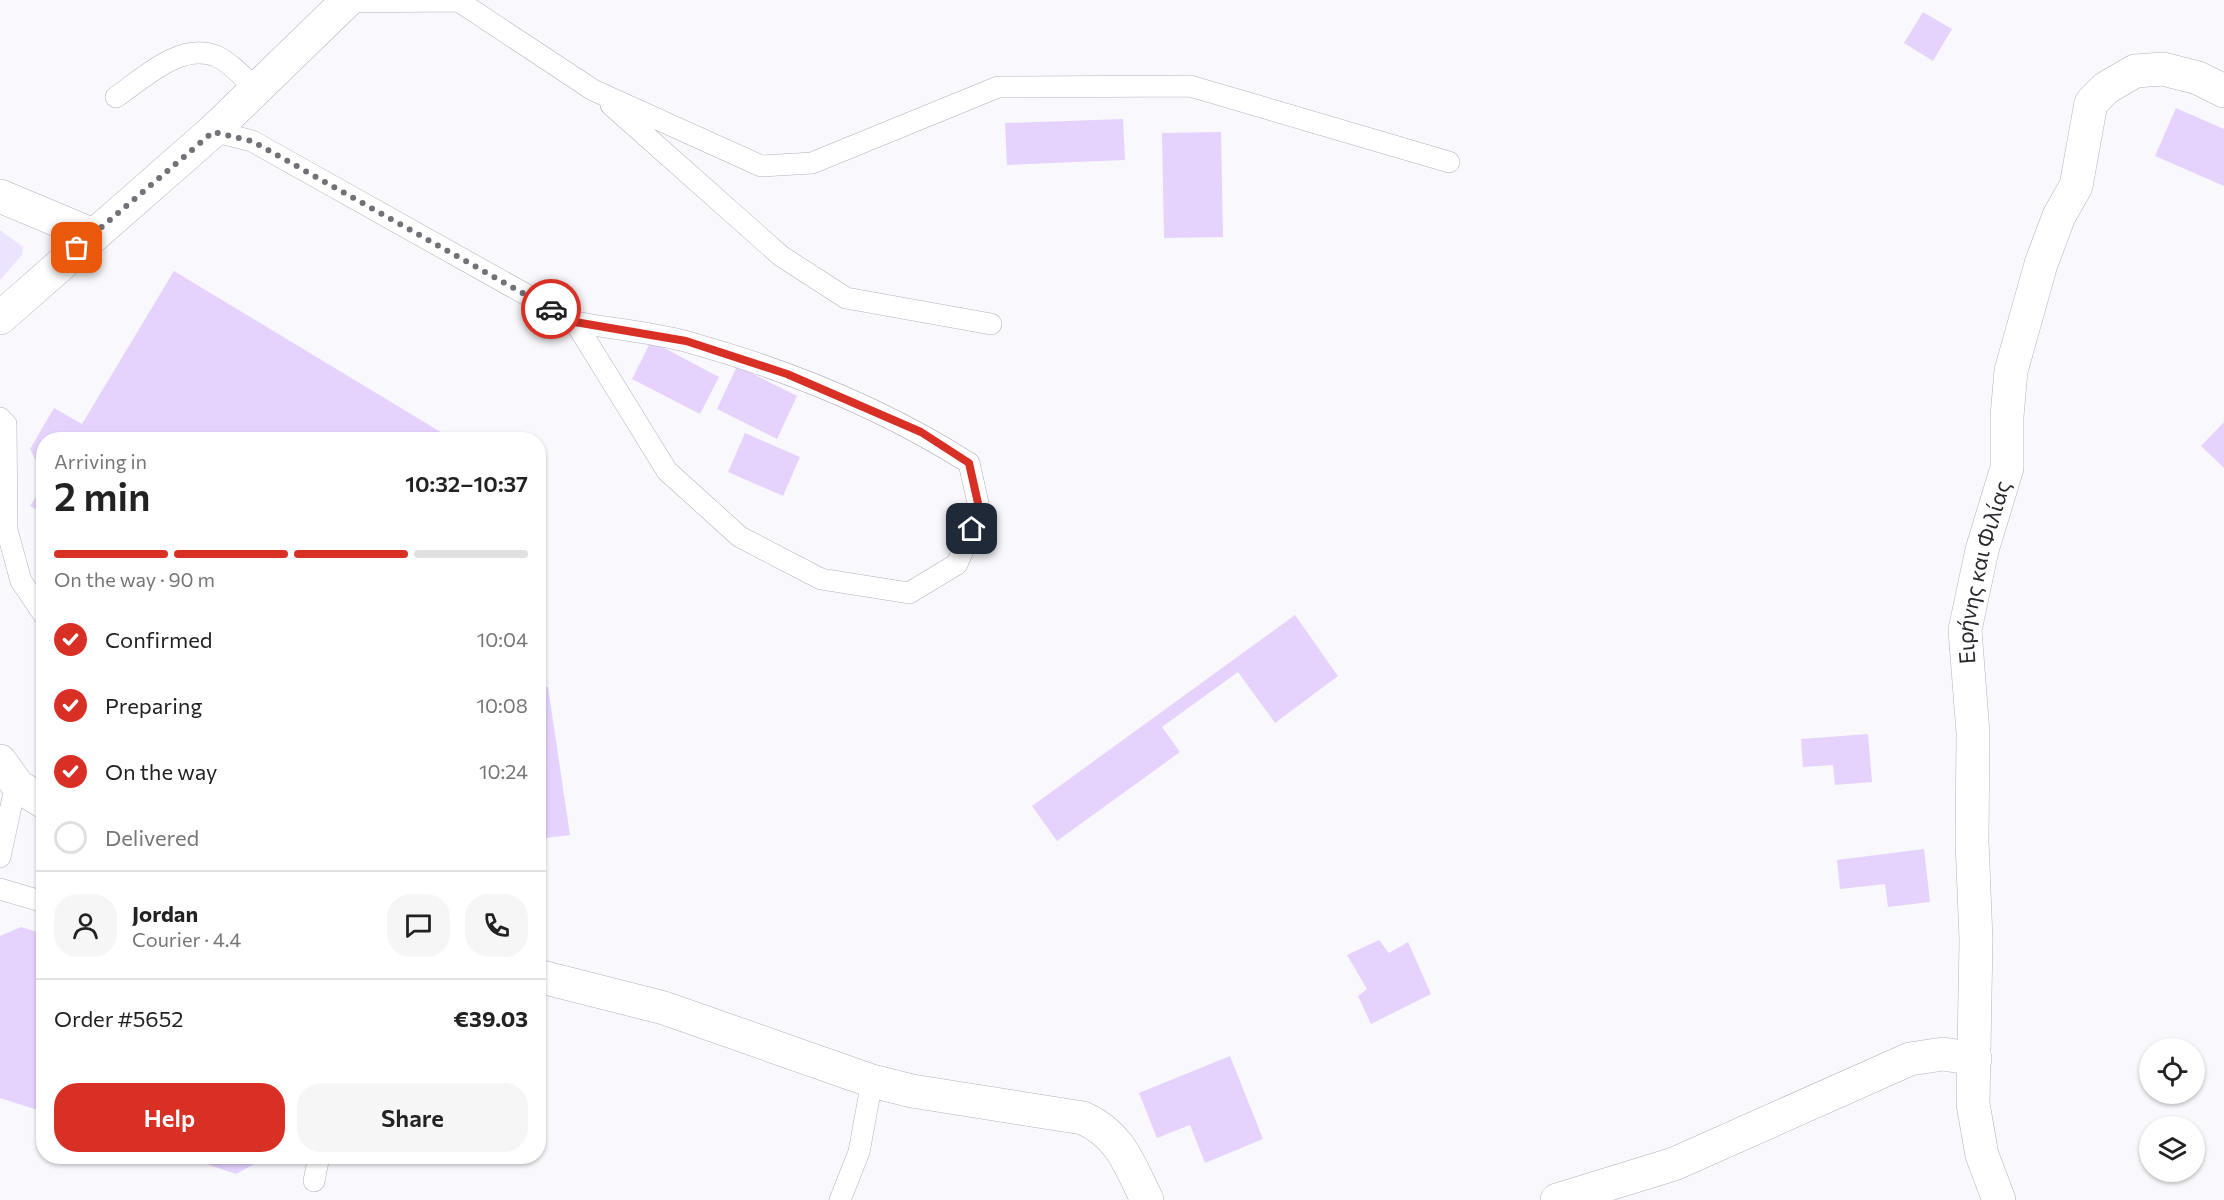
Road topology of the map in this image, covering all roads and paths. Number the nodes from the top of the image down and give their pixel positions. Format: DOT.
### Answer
graph roads {
  1 [pos="347,1"];
  2 [pos="457,1"];
  3 [pos="256,89"];
  4 [pos="593,90"];
  5 [pos="2224,91"];
  6 [pos="116,97"];
  7 [pos="213,132"];
  8 [pos="1449,162"];
  9 [pos="0,196"];
  10 [pos="93,234"];
  11 [pos="0,318"];
  12 [pos="575,322"];
  13 [pos="991,324"];
  14 [pos="0,418"];
  15 [pos="36,603"];
  16 [pos="20,783"];
  17 [pos="0,857"];
  18 [pos="0,889"];
  19 [pos="36,900"];
  20 [pos="546,978"];
  21 [pos="1975,1059"];
  22 [pos="872,1081"];
  23 [pos="317,1164"];
  24 [pos="314,1181"];
  25 [pos="840,1200"];
  26 [pos="1148,1200"];
  27 [pos="1557,1200"];
  28 [pos="2000,1200"];
  1 -- 2 [label="lane"];
  1 -- 3 [label="street"];
  2 -- 4 [label="lane"];
  3 -- 6 [label="lane"];
  3 -- 7 [label="street"];
  4 -- 8 [label="lane"];
  4 -- 13 [label="lane"];
  5 -- 21 [label="street, Ειρήνης και Φιλίας"];
  7 -- 10 [label="street"];
  7 -- 12 [label="lane"];
  9 -- 10 [label="street"];
  10 -- 11 [label="street"];
  12 -- 12 [label="lane"];
  14 -- 15 [label="lane"];
  16 -- 17 [label="lane"];
  18 -- 19 [label="lane"];
  20 -- 22 [label="street"];
  21 -- 27 [label="street"];
  21 -- 28 [label="street, Ειρήνης και Φιλίας"];
  22 -- 25 [label="lane"];
  22 -- 26 [label="street"];
  23 -- 24 [label="lane"];
}
